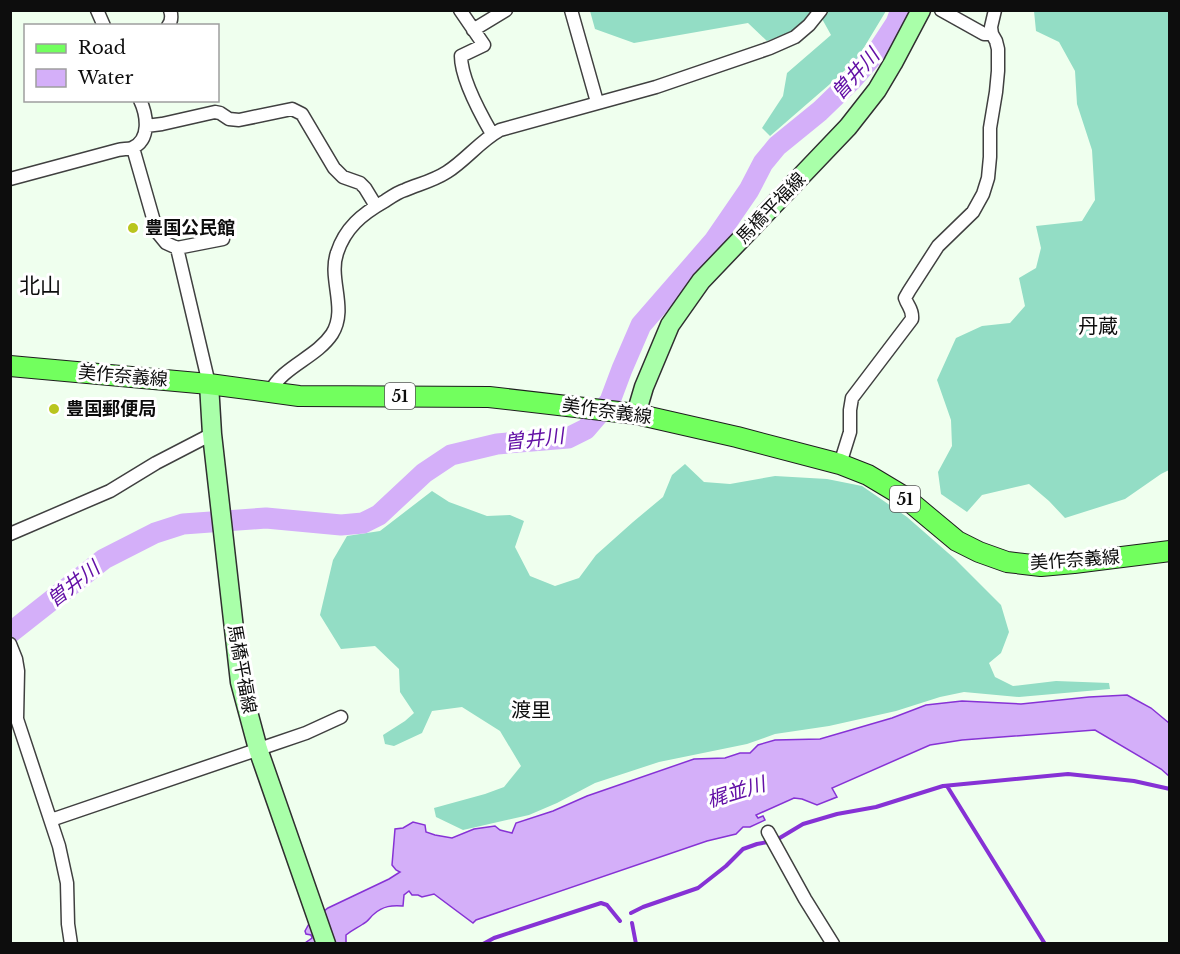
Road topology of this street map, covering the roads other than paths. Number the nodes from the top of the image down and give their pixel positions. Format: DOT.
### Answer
graph roads {
  1 [pos="97,10"];
  2 [pos="460,10"];
  3 [pos="506,10"];
  4 [pos="571,10"];
  5 [pos="820,10"];
  6 [pos="921,10"];
  7 [pos="941,10"];
  8 [pos="995,10"];
  9 [pos="103,24"];
  10 [pos="473,30"];
  11 [pos="992,34"];
  12 [pos="141,102"];
  13 [pos="597,102"];
  14 [pos="147,126"];
  15 [pos="492,134"];
  16 [pos="133,148"];
  17 [pos="10,179"];
  18 [pos="376,206"];
  19 [pos="223,239"];
  20 [pos="177,248"];
  21 [pos="10,366"];
  22 [pos="209,384"];
  23 [pos="270,392"];
  24 [pos="626,412"];
  25 [pos="212,434"];
  26 [pos="840,464"];
  27 [pos="10,534"];
  28 [pos="1170,551"];
  29 [pos="11,646"];
  30 [pos="341,717"];
  31 [pos="22,738"];
  32 [pos="10,744"];
  33 [pos="258,749"];
  34 [pos="51,820"];
  35 [pos="768,832"];
  36 [pos="71,941"];
  37 [pos="326,944"];
  38 [pos="833,944"];
  1 -- 9 [label="street"];
  2 -- 10 [label="street"];
  3 -- 10 [label="street"];
  4 -- 13 [label="street"];
  5 -- 13 [label="street"];
  6 -- 24 [label="main road, 馬橋平福線"];
  7 -- 11 [label="street"];
  8 -- 11 [label="street"];
  10 -- 15 [label="street"];
  11 -- 26 [label="street"];
  12 -- 14 [label="street"];
  13 -- 15 [label="street"];
  14 -- 16 [label="street"];
  14 -- 18 [label="street"];
  15 -- 18 [label="street"];
  16 -- 17 [label="street"];
  16 -- 20 [label="street"];
  18 -- 23 [label="street"];
  19 -- 20 [label="street"];
  20 -- 22 [label="street"];
  21 -- 22 [label="main road, 美作奈義線 / 51"];
  22 -- 23 [label="main road, 美作奈義線 / 51"];
  22 -- 25 [label="main road, 馬橋平福線"];
  23 -- 24 [label="main road, 美作奈義線 / 51"];
  24 -- 26 [label="main road, 美作奈義線 / 51"];
  25 -- 27 [label="street"];
  25 -- 33 [label="main road, 馬橋平福線"];
  26 -- 28 [label="main road, 美作奈義線 / 51"];
  29 -- 31 [label="street"];
  30 -- 33 [label="street"];
  31 -- 32 [label="street"];
  31 -- 34 [label="street"];
  33 -- 34 [label="street"];
  33 -- 37 [label="main road, 馬橋平福線"];
  34 -- 36 [label="street"];
  35 -- 38 [label="street"];
}
